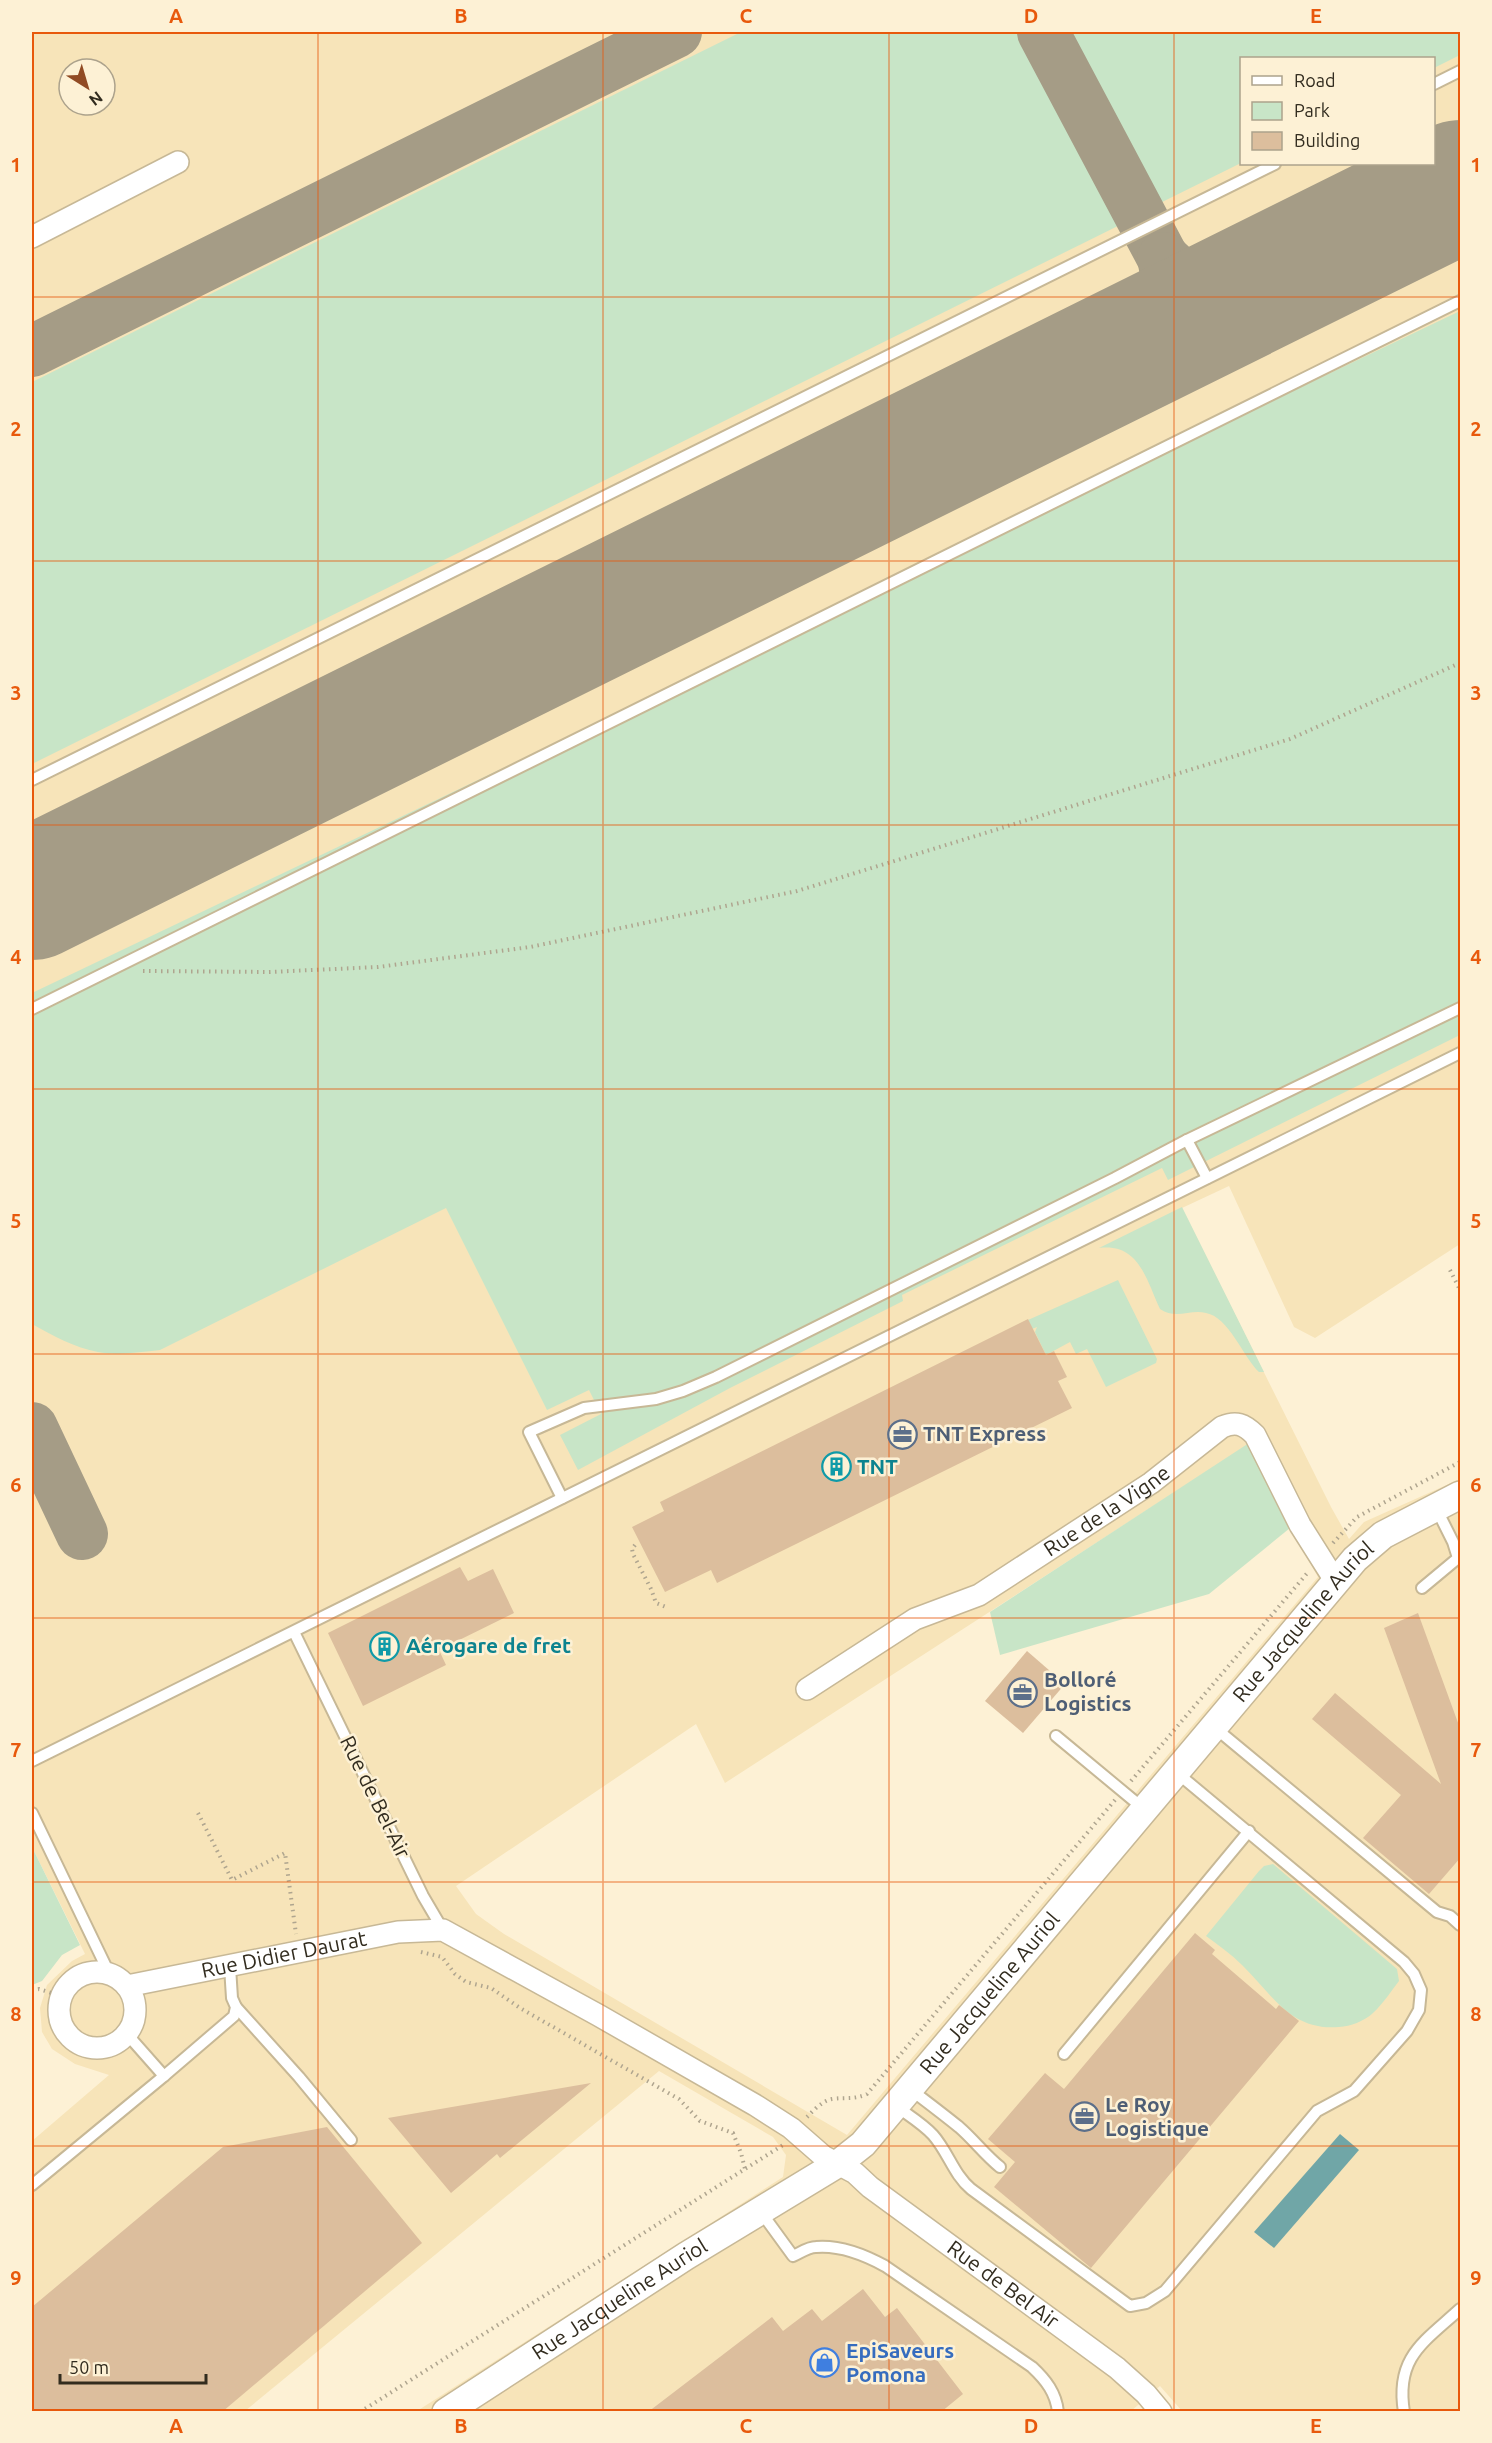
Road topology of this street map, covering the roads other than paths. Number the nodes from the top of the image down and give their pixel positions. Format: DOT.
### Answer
graph roads {
  1 [pos="1461,71"];
  2 [pos="1435,84"];
  3 [pos="178,162"];
  4 [pos="1273,165"];
  5 [pos="32,237"];
  6 [pos="1461,301"];
  7 [pos="32,780"];
  8 [pos="1461,1008"];
  9 [pos="32,1009"];
  10 [pos="1461,1053"];
  11 [pos="1187,1140"];
  12 [pos="1207,1178"];
  13 [pos="1461,1495"];
  14 [pos="562,1498"];
  15 [pos="1436,1508"];
  16 [pos="1336,1582"];
  17 [pos="1422,1588"];
  18 [pos="294,1632"];
  19 [pos="807,1689"];
  20 [pos="1214,1726"];
  21 [pos="1056,1736"];
  22 [pos="32,1761"];
  23 [pos="1176,1772"];
  24 [pos="1144,1810"];
  25 [pos="32,1813"];
  26 [pos="1249,1831"];
  27 [pos="1461,1925"];
  28 [pos="443,1930"];
  29 [pos="230,1967"];
  30 [pos="119,1981"];
  31 [pos="236,2007"];
  32 [pos="126,2033"];
  33 [pos="1064,2054"];
  34 [pos="164,2076"];
  35 [pos="903,2097"];
  36 [pos="351,2140"];
  37 [pos="838,2163"];
  38 [pos="1000,2167"];
  39 [pos="32,2185"];
  40 [pos="760,2210"];
  41 [pos="1461,2309"];
  42 [pos="446,2412"];
  43 [pos="1058,2412"];
  44 [pos="1161,2412"];
  45 [pos="1404,2412"];
  1 -- 2 [label="lane"];
  3 -- 5 [label="street"];
  4 -- 7 [label="lane"];
  6 -- 9 [label="lane"];
  8 -- 11 [label="lane"];
  10 -- 12 [label="lane"];
  11 -- 12 [label="lane"];
  11 -- 14 [label="lane"];
  12 -- 14 [label="lane"];
  13 -- 15 [label="street, Rue Jacqueline Auriol"];
  14 -- 18 [label="lane"];
  15 -- 16 [label="street, Rue Jacqueline Auriol"];
  15 -- 17 [label="lane"];
  16 -- 19 [label="street, Rue de la Vigne"];
  16 -- 20 [label="street, Rue Jacqueline Auriol"];
  18 -- 22 [label="lane"];
  18 -- 28 [label="lane, Rue de Bel-Air"];
  20 -- 23 [label="street, Rue Jacqueline Auriol"];
  20 -- 27 [label="lane"];
  21 -- 24 [label="lane"];
  23 -- 24 [label="street, Rue Jacqueline Auriol"];
  23 -- 26 [label="lane"];
  24 -- 35 [label="street, Rue Jacqueline Auriol"];
  25 -- 30 [label="lane"];
  26 -- 33 [label="lane"];
  26 -- 35 [label="lane"];
  28 -- 29 [label="street, Rue Didier Daurat"];
  28 -- 37 [label="street, Rue de Bel Air"];
  29 -- 30 [label="street, Rue Didier Daurat"];
  29 -- 31 [label="lane"];
  30 -- 32 [label="street"];
  30 -- 32 [label="street, Rue Didier Daurat"];
  31 -- 34 [label="lane"];
  31 -- 36 [label="lane"];
  32 -- 34 [label="lane"];
  34 -- 39 [label="lane"];
  35 -- 37 [label="street, Rue Jacqueline Auriol"];
  35 -- 38 [label="lane"];
  37 -- 40 [label="street, Rue Jacqueline Auriol"];
  37 -- 44 [label="street, Rue de Bel Air"];
  40 -- 42 [label="street, Rue Jacqueline Auriol"];
  40 -- 43 [label="lane"];
  41 -- 45 [label="lane"];
}
